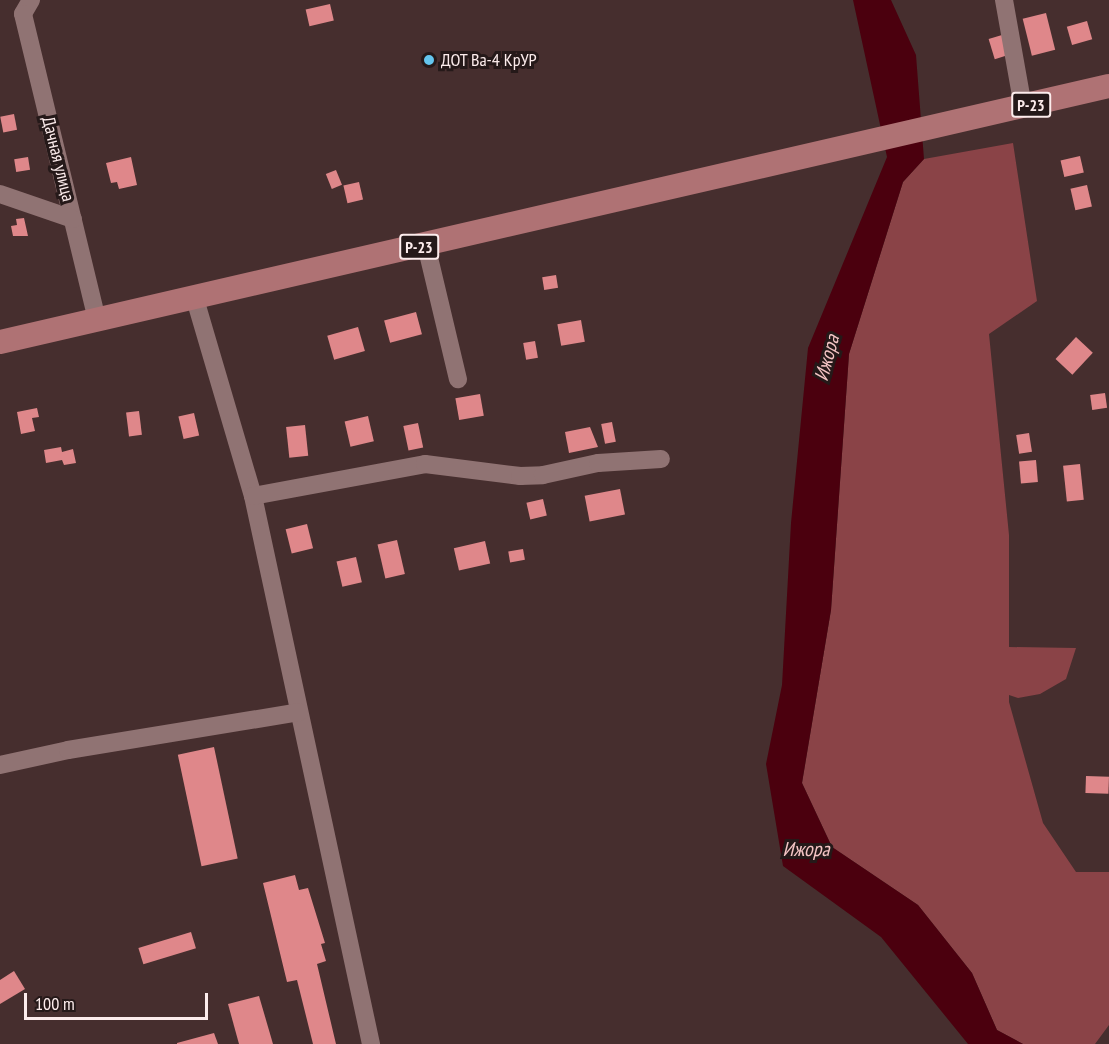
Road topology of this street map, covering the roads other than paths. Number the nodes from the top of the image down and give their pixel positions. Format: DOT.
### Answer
graph roads {
  1 [pos="31,0"];
  2 [pos="1004,0"];
  3 [pos="1109,86"];
  4 [pos="1023,106"];
  5 [pos="0,194"];
  6 [pos="73,219"];
  7 [pos="426,245"];
  8 [pos="195,299"];
  9 [pos="97,319"];
  10 [pos="0,342"];
  11 [pos="458,380"];
  12 [pos="661,459"];
  13 [pos="253,496"];
  14 [pos="299,712"];
  15 [pos="0,765"];
  16 [pos="371,1044"];
  1 -- 6 [label="street, Дачная улица"];
  2 -- 4 [label="street"];
  3 -- 4 [label="main road, Р-23"];
  4 -- 7 [label="main road, Р-23"];
  5 -- 6 [label="street"];
  6 -- 9 [label="street, Дачная улица"];
  7 -- 8 [label="main road, Р-23"];
  7 -- 11 [label="street"];
  8 -- 9 [label="main road, Р-23"];
  8 -- 13 [label="street"];
  9 -- 10 [label="main road, Р-23"];
  12 -- 13 [label="street"];
  13 -- 14 [label="street"];
  14 -- 15 [label="street"];
  14 -- 16 [label="street"];
}
